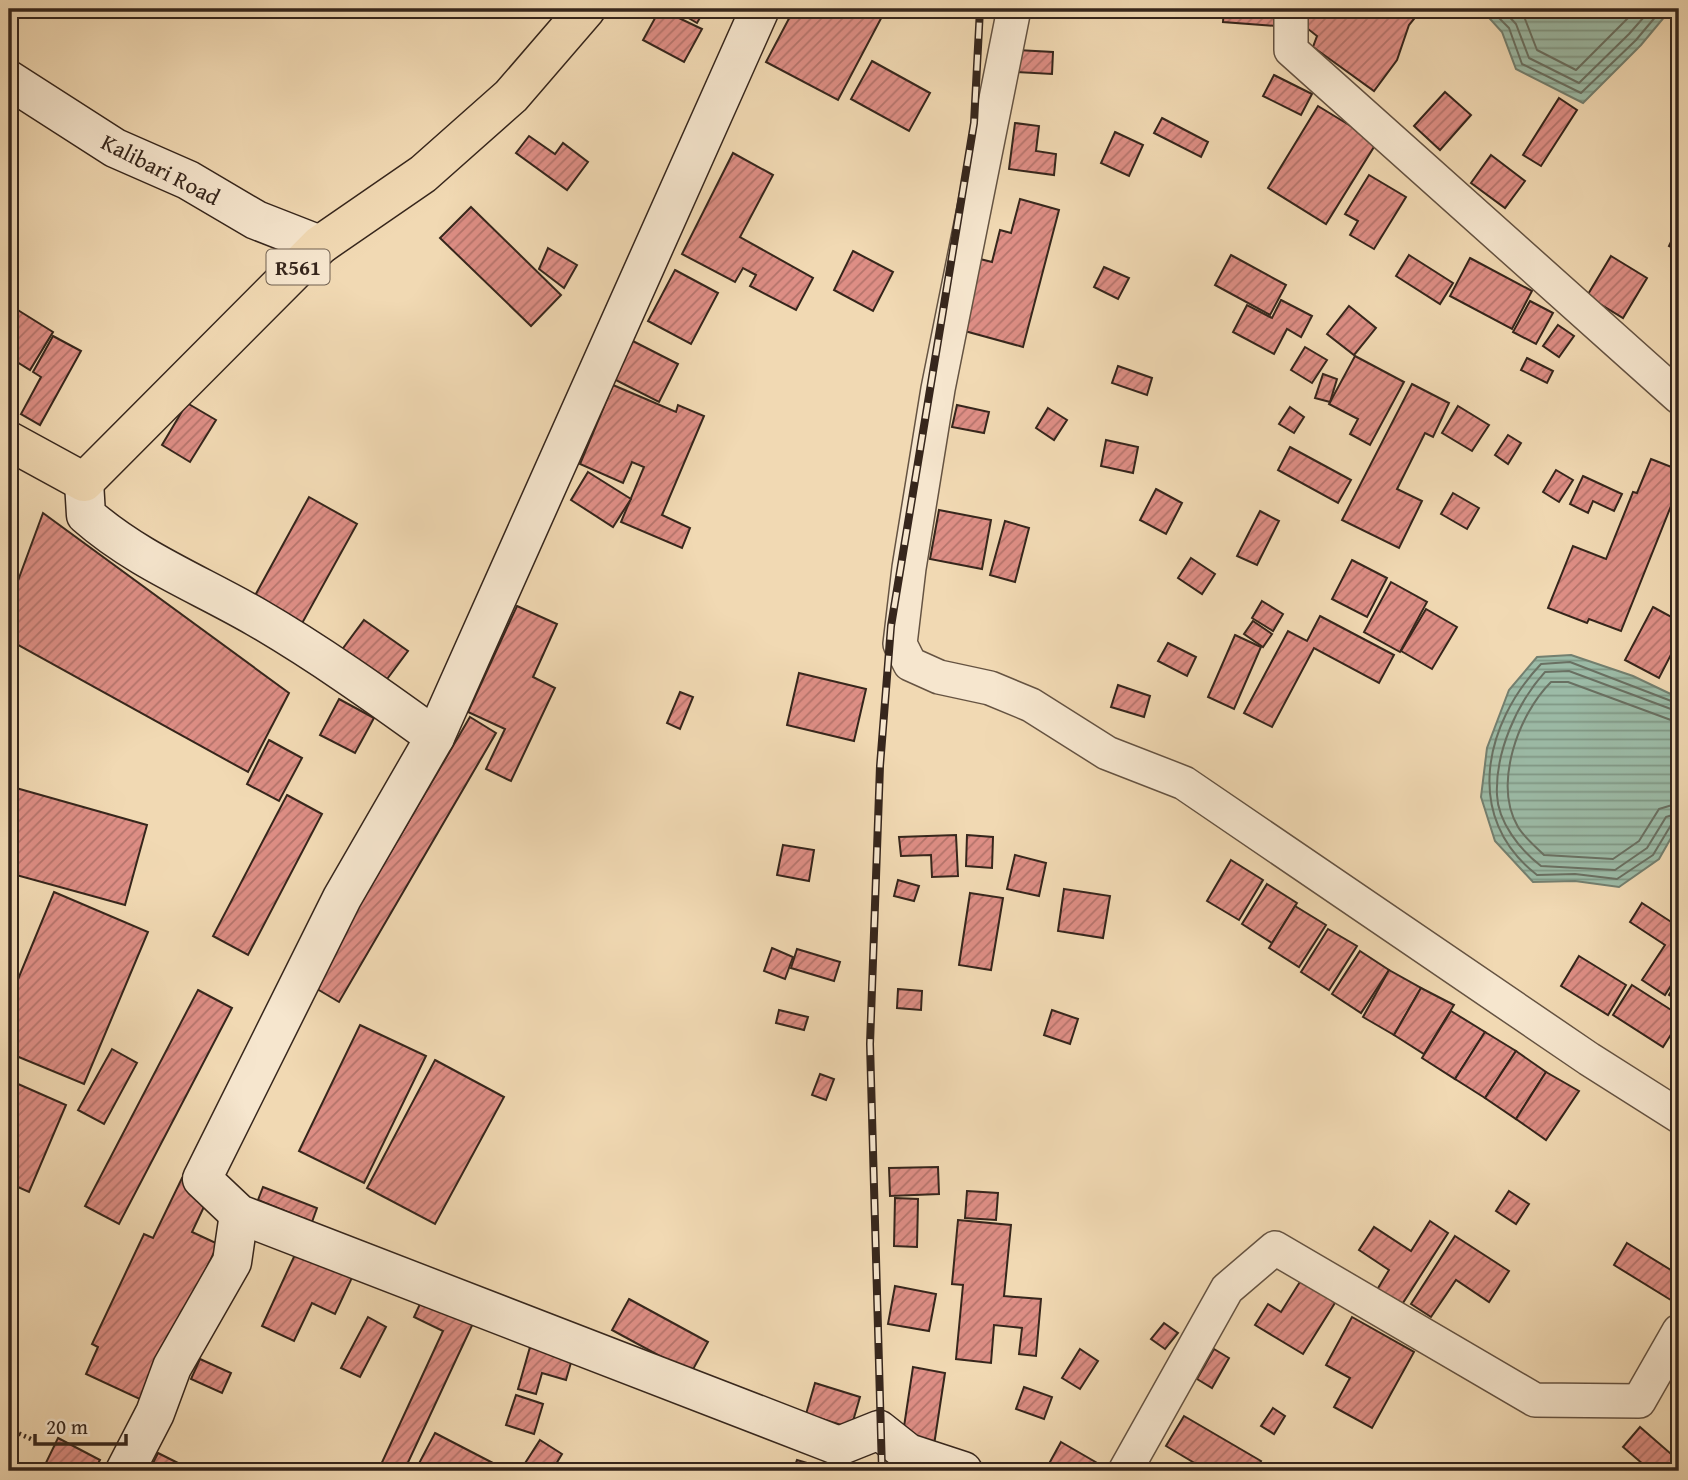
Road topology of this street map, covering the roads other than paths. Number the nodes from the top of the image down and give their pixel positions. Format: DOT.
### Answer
graph roads {
  1 [pos="586,9"];
  2 [pos="760,9"];
  3 [pos="1014,9"];
  4 [pos="1292,9"];
  5 [pos="9,80"];
  6 [pos="320,245"];
  7 [pos="1679,397"];
  8 [pos="9,442"];
  9 [pos="84,482"];
  10 [pos="435,737"];
  11 [pos="1679,1115"];
  12 [pos="239,1214"];
  13 [pos="1679,1331"];
  14 [pos="125,1471"];
  15 [pos="963,1471"];
  16 [pos="1125,1471"];
  1 -- 6 [label="main road, R561"];
  2 -- 10 [label="street"];
  3 -- 11 [label="street"];
  4 -- 7 [label="street"];
  5 -- 6 [label="street, Kalibari Road"];
  6 -- 9 [label="main road, R561"];
  8 -- 9 [label="main road"];
  9 -- 10 [label="street"];
  10 -- 12 [label="street"];
  12 -- 14 [label="street"];
  12 -- 15 [label="street"];
  13 -- 16 [label="street"];
}
